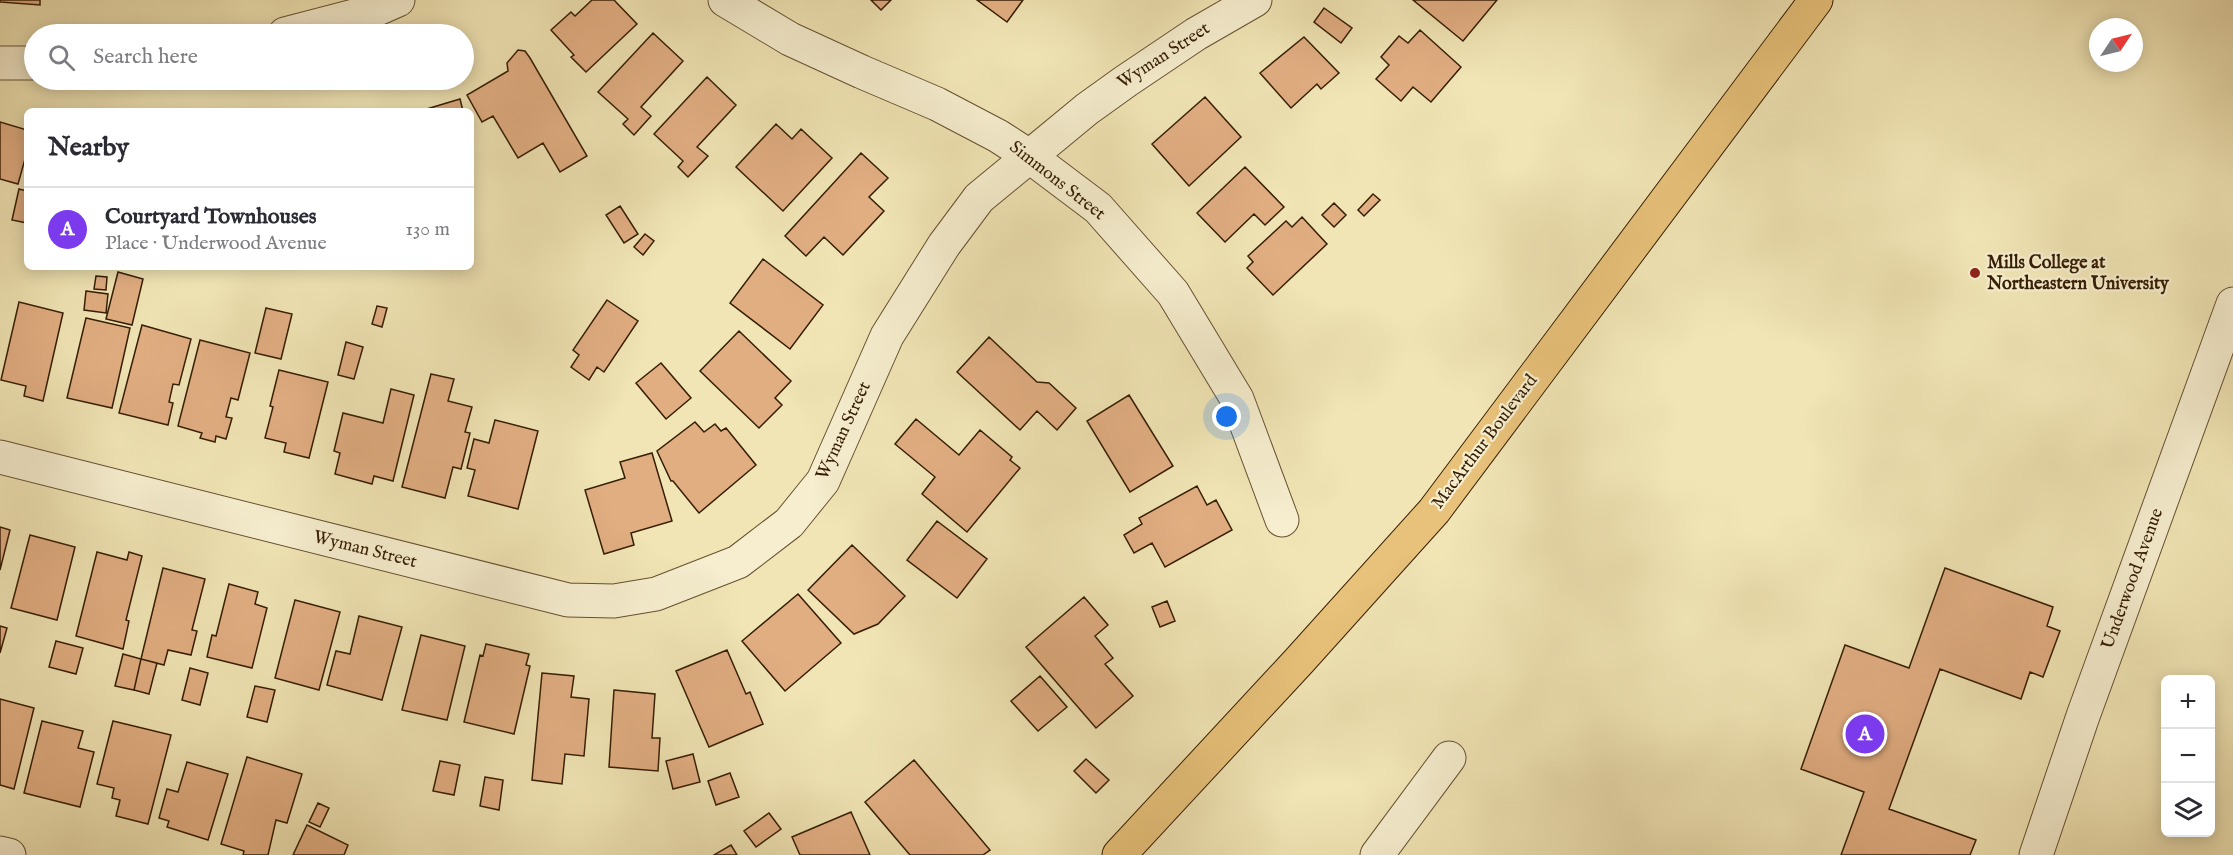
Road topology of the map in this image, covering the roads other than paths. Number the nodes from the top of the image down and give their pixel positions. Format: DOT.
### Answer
graph roads {
  1 [pos="398,0"];
  2 [pos="725,0"];
  3 [pos="1255,0"];
  4 [pos="1816,0"];
  5 [pos="323,24"];
  6 [pos="0,63"];
  7 [pos="24,63"];
  8 [pos="1029,156"];
  9 [pos="2233,304"];
  10 [pos="0,458"];
  11 [pos="1282,520"];
  12 [pos="1449,758"];
  13 [pos="0,853"];
  14 [pos="9,855"];
  15 [pos="1119,855"];
  16 [pos="1377,855"];
  17 [pos="2036,855"];
  1 -- 5 [label="street"];
  2 -- 8 [label="street, Simmons Street"];
  3 -- 8 [label="street, Wyman Street"];
  4 -- 15 [label="main road, MacArthur Boulevard"];
  6 -- 7 [label="street"];
  8 -- 10 [label="street, Wyman Street"];
  8 -- 11 [label="street, Simmons Street"];
  9 -- 17 [label="street, Underwood Avenue"];
  12 -- 16 [label="street"];
  13 -- 14 [label="street"];
}
